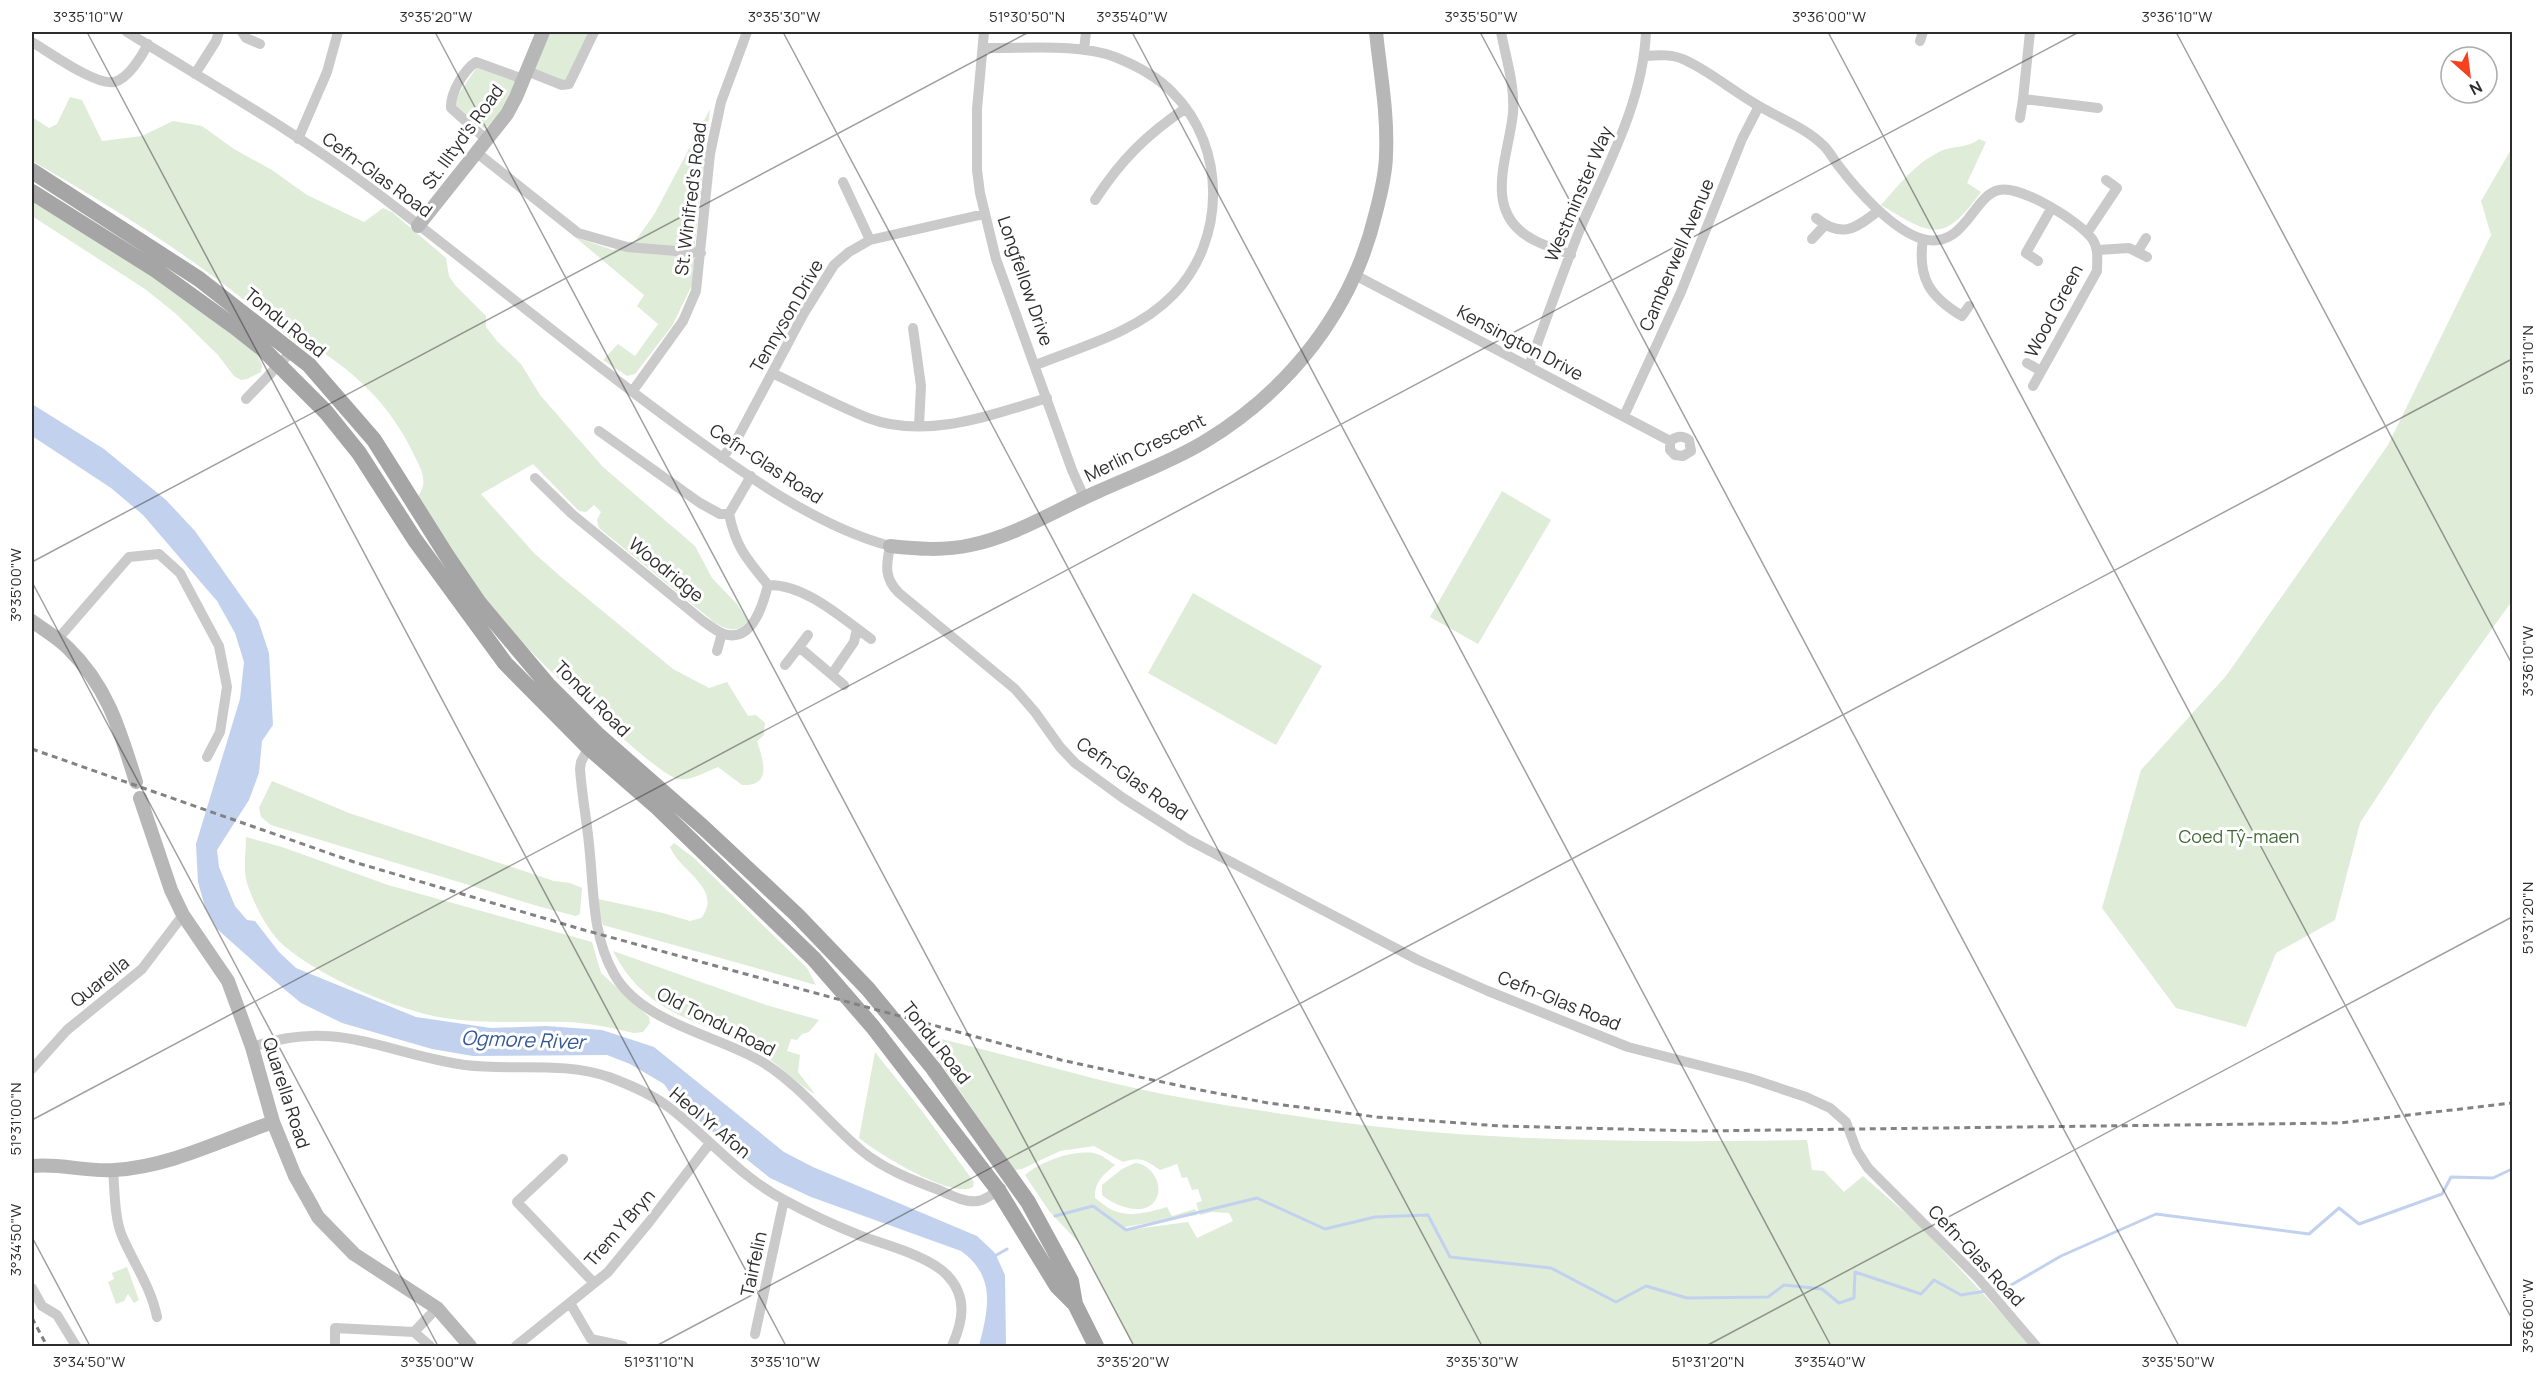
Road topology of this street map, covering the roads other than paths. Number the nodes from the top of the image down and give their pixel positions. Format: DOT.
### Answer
graph roads {
  1 [pos="127,32"];
  2 [pos="219,32"];
  3 [pos="242,32"];
  4 [pos="338,32"];
  5 [pos="543,32"];
  6 [pos="594,32"];
  7 [pos="747,32"];
  8 [pos="984,32"];
  9 [pos="1086,32"];
  10 [pos="1376,32"];
  11 [pos="1501,32"];
  12 [pos="1646,32"];
  13 [pos="2030,32"];
  14 [pos="32,42"];
  15 [pos="148,44"];
  16 [pos="260,44"];
  17 [pos="984,48"];
  18 [pos="1084,50"];
  19 [pos="1645,56"];
  20 [pos="195,74"];
  21 [pos="525,75"];
  22 [pos="2023,99"];
  23 [pos="1759,106"];
  24 [pos="1186,108"];
  25 [pos="2098,108"];
  26 [pos="2020,118"];
  27 [pos="298,139"];
  28 [pos="487,140"];
  29 [pos="476,152"];
  30 [pos="32,171"];
  31 [pos="2106,180"];
  32 [pos="843,182"];
  33 [pos="32,192"];
  34 [pos="1095,200"];
  35 [pos="2051,209"];
  36 [pos="1878,211"];
  37 [pos="984,214"];
  38 [pos="1816,218"];
  39 [pos="1825,225"];
  40 [pos="418,226"];
  41 [pos="2087,233"];
  42 [pos="2146,238"];
  43 [pos="1812,239"];
  44 [pos="1923,239"];
  45 [pos="870,240"];
  46 [pos="2097,250"];
  47 [pos="701,253"];
  48 [pos="1571,255"];
  49 [pos="2038,261"];
  50 [pos="1355,275"];
  51 [pos="913,327"];
  52 [pos="1956,327"];
  53 [pos="292,351"];
  54 [pos="2027,363"];
  55 [pos="1036,365"];
  56 [pos="279,366"];
  57 [pos="1529,366"];
  58 [pos="2041,371"];
  59 [pos="772,374"];
  60 [pos="2033,386"];
  61 [pos="632,392"];
  62 [pos="1047,398"];
  63 [pos="246,399"];
  64 [pos="1624,416"];
  65 [pos="918,426"];
  66 [pos="599,430"];
  67 [pos="1670,441"];
  68 [pos="722,458"];
  69 [pos="751,476"];
  70 [pos="535,478"];
  71 [pos="1084,497"];
  72 [pos="729,514"];
  73 [pos="890,546"];
  74 [pos="768,585"];
  75 [pos="32,621"];
  76 [pos="857,629"];
  77 [pos="722,633"];
  78 [pos="808,635"];
  79 [pos="871,639"];
  80 [pos="57,640"];
  81 [pos="799,647"];
  82 [pos="717,651"];
  83 [pos="785,665"];
  84 [pos="832,674"];
  85 [pos="844,685"];
  86 [pos="592,741"];
  87 [pos="207,757"];
  88 [pos="136,782"];
  89 [pos="140,798"];
  90 [pos="183,915"];
  91 [pos="252,1047"];
  92 [pos="32,1069"];
  93 [pos="273,1122"];
  94 [pos="710,1143"];
  95 [pos="563,1159"];
  96 [pos="32,1166"];
  97 [pos="113,1170"];
  98 [pos="1014,1180"];
  99 [pos="998,1190"];
  100 [pos="784,1200"];
  101 [pos="594,1283"];
  102 [pos="32,1288"];
  103 [pos="570,1303"];
  104 [pos="1075,1304"];
  105 [pos="436,1308"];
  106 [pos="157,1317"];
  107 [pos="414,1332"];
  108 [pos="755,1334"];
  109 [pos="1099,1344"];
  110 [pos="76,1347"];
  111 [pos="335,1347"];
  112 [pos="430,1347"];
  113 [pos="470,1347"];
  114 [pos="516,1347"];
  115 [pos="623,1347"];
  116 [pos="952,1347"];
  117 [pos="2036,1347"];
  1 -- 15 [label="street, Cefn-Glas Road"];
  2 -- 20 [label="street"];
  3 -- 16 [label="street"];
  4 -- 27 [label="street"];
  5 -- 21 [label="street, St. Illtyd's Road"];
  6 -- 21 [label="street"];
  7 -- 47 [label="street, St. Winifred's Road"];
  8 -- 17 [label="street, Longfellow Drive"];
  9 -- 18 [label="street"];
  10 -- 50 [label="street, Merlin Crescent"];
  11 -- 48 [label="street"];
  12 -- 19 [label="street, Westminster Way"];
  13 -- 22 [label="street"];
  14 -- 15 [label="street"];
  15 -- 20 [label="street, Cefn-Glas Road"];
  17 -- 18 [label="street"];
  17 -- 37 [label="street, Longfellow Drive"];
  18 -- 24 [label="street"];
  19 -- 23 [label="street"];
  19 -- 48 [label="street, Westminster Way"];
  20 -- 27 [label="street, Cefn-Glas Road"];
  21 -- 28 [label="street, St. Illtyd's Road"];
  21 -- 28 [label="street"];
  22 -- 25 [label="street"];
  22 -- 26 [label="street"];
  23 -- 36 [label="street"];
  23 -- 64 [label="street, Camberwell Avenue"];
  24 -- 34 [label="street"];
  24 -- 55 [label="street"];
  27 -- 40 [label="street, Cefn-Glas Road"];
  28 -- 29 [label="street, St. Illtyd's Road"];
  29 -- 40 [label="street, St. Illtyd's Road"];
  29 -- 47 [label="street"];
  30 -- 53 [label="main road, Tondu Road"];
  31 -- 41 [label="street"];
  32 -- 45 [label="street"];
  33 -- 56 [label="main road, Tondu Road"];
  35 -- 41 [label="street, Wood Green"];
  35 -- 44 [label="street, Wood Green"];
  35 -- 49 [label="street"];
  36 -- 39 [label="street"];
  36 -- 44 [label="street"];
  37 -- 45 [label="street, Tennyson Drive"];
  37 -- 55 [label="street, Longfellow Drive"];
  38 -- 39 [label="street"];
  39 -- 43 [label="street"];
  40 -- 61 [label="street, Cefn-Glas Road"];
  41 -- 46 [label="street, Wood Green"];
  42 -- 46 [label="street, Wood Green"];
  44 -- 52 [label="street"];
  45 -- 59 [label="street, Tennyson Drive"];
  46 -- 58 [label="street, Wood Green"];
  47 -- 61 [label="street, St. Winifred's Road"];
  48 -- 57 [label="street, Westminster Way"];
  50 -- 57 [label="street, Kensington Drive"];
  50 -- 71 [label="street, Merlin Crescent"];
  51 -- 65 [label="street"];
  53 -- 56 [label="street"];
  53 -- 86 [label="main road, Tondu Road"];
  54 -- 58 [label="street"];
  55 -- 62 [label="street, Longfellow Drive"];
  56 -- 63 [label="street"];
  56 -- 86 [label="main road, Tondu Road"];
  57 -- 64 [label="street, Kensington Drive"];
  58 -- 60 [label="street, Wood Green"];
  59 -- 65 [label="street"];
  59 -- 68 [label="street, Tennyson Drive"];
  61 -- 68 [label="street, Cefn-Glas Road"];
  62 -- 65 [label="street"];
  62 -- 71 [label="street, Longfellow Drive"];
  64 -- 67 [label="street, Kensington Drive"];
  66 -- 72 [label="street"];
  68 -- 69 [label="street, Cefn-Glas Road"];
  69 -- 72 [label="street"];
  69 -- 73 [label="street, Cefn-Glas Road"];
  70 -- 77 [label="street, Woodridge"];
  71 -- 73 [label="street, Merlin Crescent"];
  72 -- 74 [label="street"];
  73 -- 117 [label="street, Cefn-Glas Road"];
  74 -- 76 [label="street"];
  74 -- 77 [label="street"];
  75 -- 80 [label="street"];
  76 -- 79 [label="street"];
  76 -- 84 [label="street"];
  77 -- 82 [label="street"];
  78 -- 81 [label="street"];
  80 -- 87 [label="street"];
  80 -- 88 [label="street"];
  81 -- 83 [label="street"];
  81 -- 84 [label="street"];
  84 -- 85 [label="street"];
  86 -- 98 [label="main road, Tondu Road"];
  86 -- 99 [label="main road, Tondu Road"];
  86 -- 99 [label="street, Old Tondu Road"];
  89 -- 90 [label="street, Quarella Road"];
  90 -- 91 [label="street, Quarella Road"];
  90 -- 92 [label="street, Quarella"];
  91 -- 93 [label="street, Quarella Road"];
  91 -- 94 [label="street, Heol Yr Afon"];
  93 -- 97 [label="street"];
  93 -- 105 [label="street, Quarella Road"];
  94 -- 100 [label="street, Heol Yr Afon"];
  94 -- 101 [label="street, Trem Y Bryn"];
  95 -- 101 [label="street"];
  96 -- 97 [label="street"];
  97 -- 106 [label="street"];
  98 -- 99 [label="street, Old Tondu Road"];
  98 -- 104 [label="main road, Tondu Road"];
  99 -- 104 [label="main road, Tondu Road"];
  100 -- 108 [label="street, Tairfelin"];
  100 -- 116 [label="street, Heol Yr Afon"];
  101 -- 103 [label="street, Trem Y Bryn"];
  102 -- 110 [label="street"];
  103 -- 114 [label="street, Trem Y Bryn"];
  103 -- 115 [label="street"];
  104 -- 109 [label="main road, Tondu Road"];
  105 -- 107 [label="street"];
  105 -- 113 [label="street, Quarella Road"];
  107 -- 111 [label="street"];
  107 -- 112 [label="street"];
}
